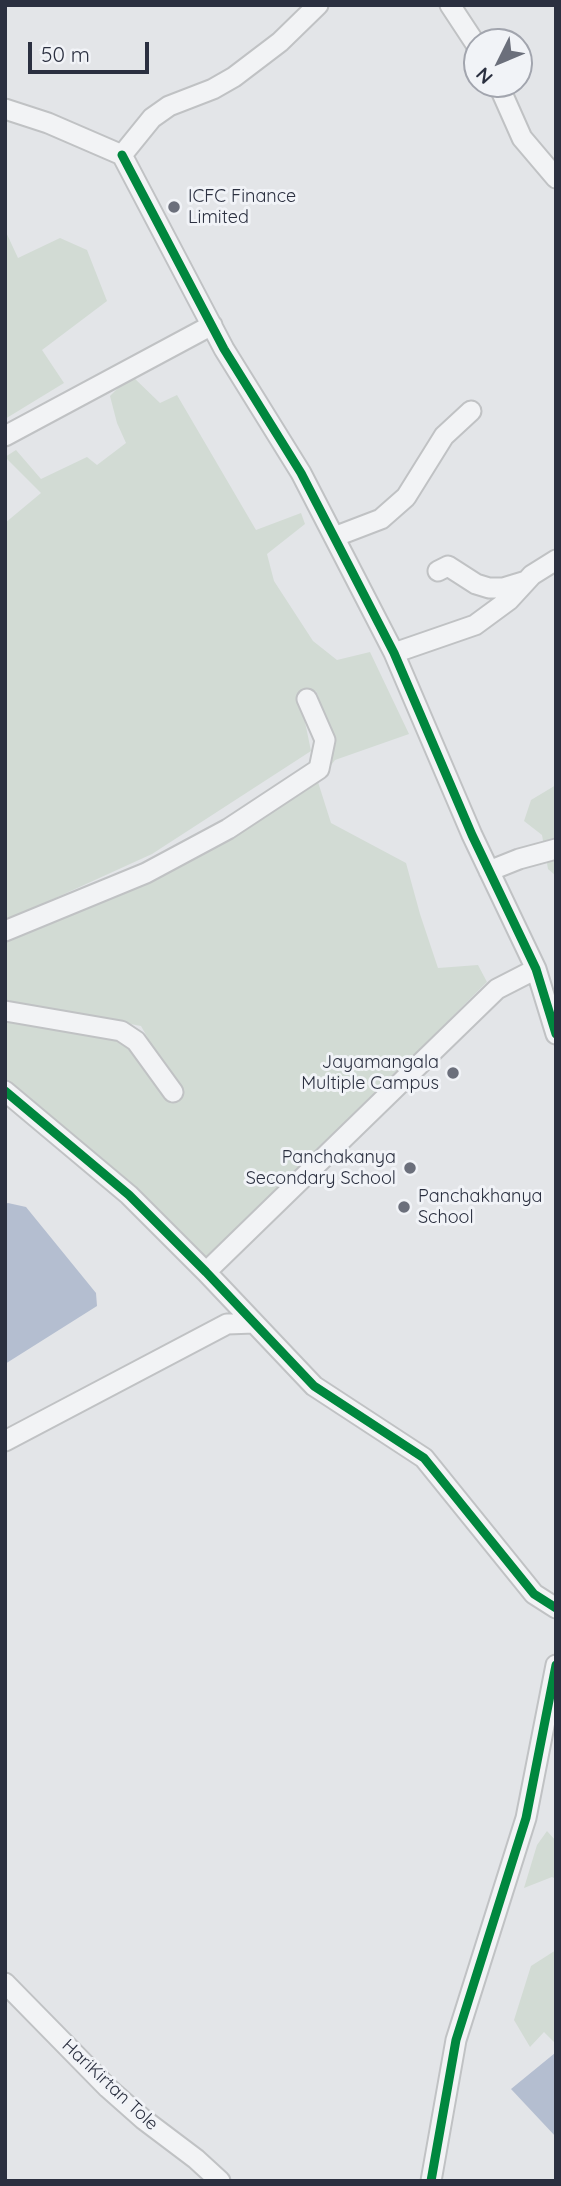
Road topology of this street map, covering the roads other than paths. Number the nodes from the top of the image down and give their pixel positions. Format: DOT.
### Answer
graph roads {
  1 [pos="318,5"];
  2 [pos="450,5"];
  3 [pos="465,28"];
  4 [pos="504,98"];
  5 [pos="5,108"];
  6 [pos="122,155"];
  7 [pos="556,178"];
  8 [pos="212,325"];
  9 [pos="471,411"];
  10 [pos="5,436"];
  11 [pos="334,537"];
  12 [pos="556,560"];
  13 [pos="438,571"];
  14 [pos="527,580"];
  15 [pos="394,653"];
  16 [pos="307,699"];
  17 [pos="556,849"];
  18 [pos="489,871"];
  19 [pos="5,931"];
  20 [pos="536,969"];
  21 [pos="5,1011"];
  22 [pos="556,1034"];
  23 [pos="5,1091"];
  24 [pos="173,1092"];
  25 [pos="206,1272"];
  26 [pos="254,1323"];
  27 [pos="5,1441"];
  28 [pos="556,1608"];
  29 [pos="556,1665"];
  30 [pos="5,1983"];
  31 [pos="220,2181"];
  32 [pos="430,2181"];
  1 -- 6 [label="street"];
  2 -- 3 [label="street"];
  4 -- 7 [label="street"];
  5 -- 6 [label="street"];
  6 -- 8 [label="street"];
  8 -- 10 [label="street"];
  8 -- 11 [label="street"];
  9 -- 11 [label="street"];
  11 -- 15 [label="street"];
  12 -- 14 [label="street"];
  13 -- 14 [label="street"];
  14 -- 15 [label="street"];
  15 -- 18 [label="street"];
  16 -- 19 [label="street"];
  17 -- 18 [label="street"];
  18 -- 20 [label="street"];
  20 -- 22 [label="street"];
  20 -- 25 [label="street"];
  21 -- 24 [label="street"];
  23 -- 25 [label="street"];
  25 -- 26 [label="street"];
  26 -- 27 [label="street"];
  26 -- 28 [label="street"];
  29 -- 32 [label="street"];
  30 -- 31 [label="street, HariKirtan Tole"];
}
